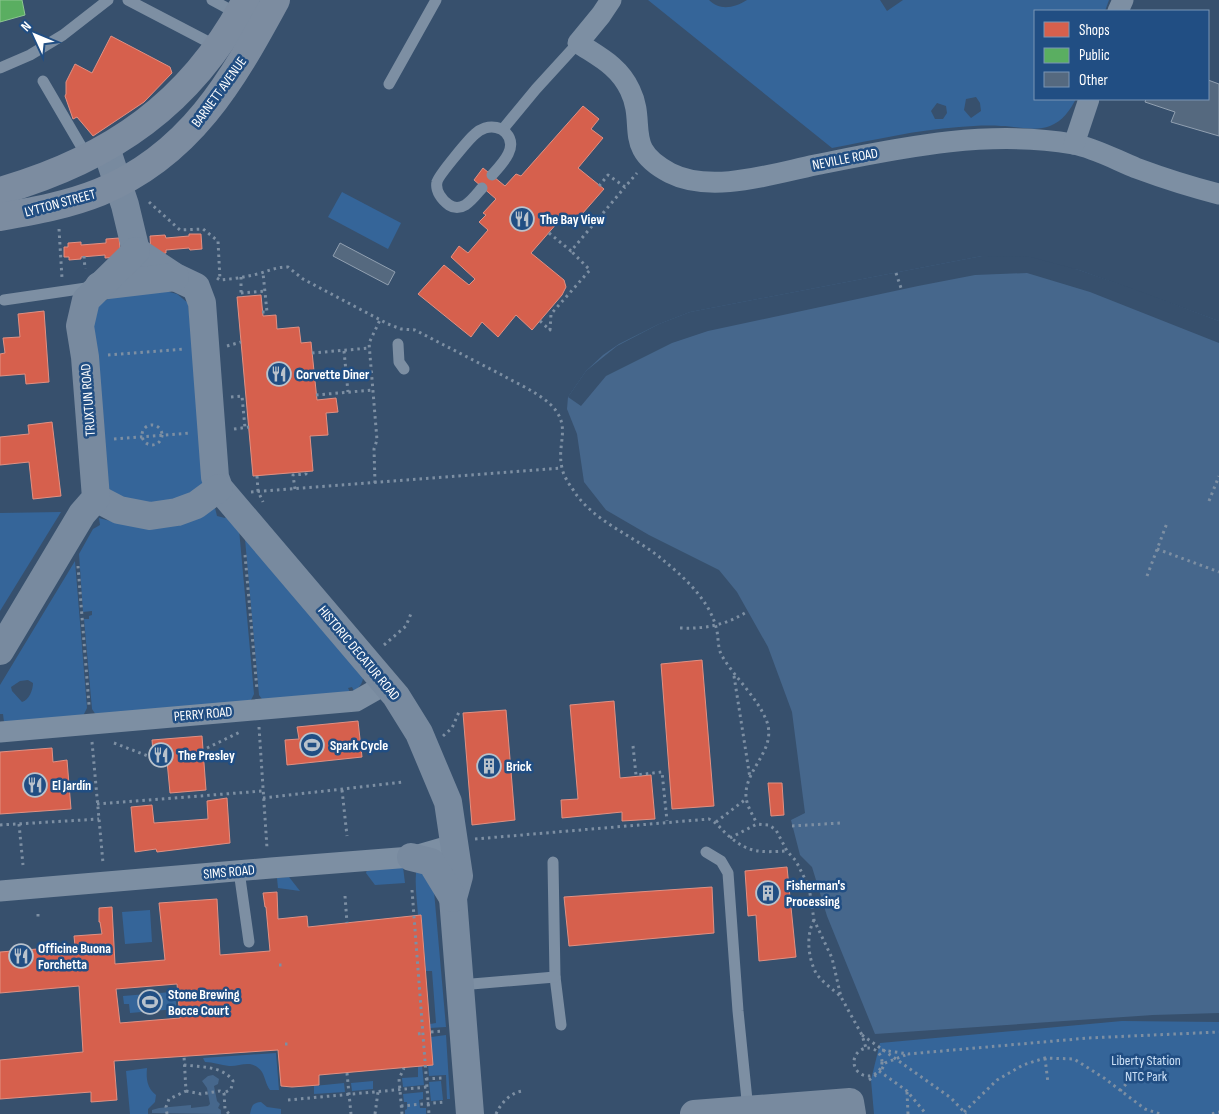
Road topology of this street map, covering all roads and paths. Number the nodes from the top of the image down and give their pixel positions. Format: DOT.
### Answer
graph roads {
  1 [pos="108,0"];
  2 [pos="128,0"];
  3 [pos="212,0"];
  4 [pos="276,0"];
  5 [pos="436,0"];
  6 [pos="242,7"];
  7 [pos="606,8"];
  8 [pos="578,43"];
  9 [pos="218,47"];
  10 [pos="0,68"];
  11 [pos="43,81"];
  12 [pos="388,84"];
  13 [pos="1088,100"];
  14 [pos="503,129"];
  15 [pos="1074,144"];
  16 [pos="97,153"];
  17 [pos="650,157"];
  18 [pos="492,175"];
  19 [pos="118,184"];
  20 [pos="600,186"];
  21 [pos="625,187"];
  22 [pos="482,188"];
  23 [pos="0,191"];
  24 [pos="1219,194"];
  25 [pos="143,196"];
  26 [pos="0,217"];
  27 [pos="549,232"];
  28 [pos="571,250"];
  29 [pos="136,251"];
  30 [pos="84,256"];
  31 [pos="263,273"];
  32 [pos="896,273"];
  33 [pos="176,277"];
  34 [pos="241,277"];
  35 [pos="92,279"];
  36 [pos="265,291"];
  37 [pos="902,291"];
  38 [pos="4,300"];
  39 [pos="262,312"];
  40 [pos="380,320"];
  41 [pos="540,321"];
  42 [pos="241,342"];
  43 [pos="398,344"];
  44 [pos="231,345"];
  45 [pos="370,348"];
  46 [pos="185,349"];
  47 [pos="344,350"];
  48 [pos="312,353"];
  49 [pos="106,355"];
  50 [pos="404,369"];
  51 [pos="373,390"];
  52 [pos="348,392"];
  53 [pos="316,395"];
  54 [pos="231,397"];
  55 [pos="237,429"];
  56 [pos="190,433"];
  57 [pos="162,436"];
  58 [pos="142,437"];
  59 [pos="113,439"];
  60 [pos="562,468"];
  61 [pos="306,472"];
  62 [pos="257,476"];
  63 [pos="1219,476"];
  64 [pos="375,483"];
  65 [pos="295,489"];
  66 [pos="231,491"];
  67 [pos="258,492"];
  68 [pos="96,498"];
  69 [pos="1209,501"];
  70 [pos="1167,523"];
  71 [pos="244,549"];
  72 [pos="1157,549"];
  73 [pos="78,563"];
  74 [pos="1219,572"];
  75 [pos="1147,576"];
  76 [pos="412,611"];
  77 [pos="748,611"];
  78 [pos="716,626"];
  79 [pos="680,628"];
  80 [pos="384,646"];
  81 [pos="0,651"];
  82 [pos="734,675"];
  83 [pos="389,682"];
  84 [pos="257,697"];
  85 [pos="89,710"];
  86 [pos="460,712"];
  87 [pos="252,727"];
  88 [pos="244,730"];
  89 [pos="0,732"];
  90 [pos="91,736"];
  91 [pos="439,740"];
  92 [pos="633,746"];
  93 [pos="207,748"];
  94 [pos="750,779"];
  95 [pos="404,782"];
  96 [pos="342,790"];
  97 [pos="263,791"];
  98 [pos="263,798"];
  99 [pos="747,798"];
  100 [pos="98,804"];
  101 [pos="99,819"];
  102 [pos="668,822"];
  103 [pos="716,822"];
  104 [pos="841,823"];
  105 [pos="19,824"];
  106 [pos="757,824"];
  107 [pos="0,825"];
  108 [pos="792,826"];
  109 [pos="347,836"];
  110 [pos="730,838"];
  111 [pos="464,842"];
  112 [pos="787,851"];
  113 [pos="268,852"];
  114 [pos="706,852"];
  115 [pos="411,858"];
  116 [pos="553,862"];
  117 [pos="103,864"];
  118 [pos="23,865"];
  119 [pos="239,871"];
  120 [pos="412,890"];
  121 [pos="0,891"];
  122 [pos="345,896"];
  123 [pos="453,898"];
  124 [pos="38,914"];
  125 [pos="38,920"];
  126 [pos="814,920"];
  127 [pos="347,923"];
  128 [pos="249,942"];
  129 [pos="411,954"];
  130 [pos="417,954"];
  131 [pos="554,977"];
  132 [pos="460,985"];
  133 [pos="842,997"];
  134 [pos="561,1024"];
  135 [pos="445,1031"];
  136 [pos="431,1032"];
  137 [pos="1219,1032"];
  138 [pos="423,1033"];
  139 [pos="418,1034"];
  140 [pos="862,1035"];
  141 [pos="866,1048"];
  142 [pos="882,1050"];
  143 [pos="908,1054"];
  144 [pos="184,1056"];
  145 [pos="1045,1058"];
  146 [pos="896,1059"];
  147 [pos="184,1065"];
  148 [pos="404,1068"];
  149 [pos="880,1071"];
  150 [pos="347,1073"];
  151 [pos="1133,1076"];
  152 [pos="426,1079"];
  153 [pos="869,1080"];
  154 [pos="1048,1084"];
  155 [pos="444,1086"];
  156 [pos="427,1087"];
  157 [pos="400,1090"];
  158 [pos="186,1091"];
  159 [pos="907,1091"];
  160 [pos="1120,1091"];
  161 [pos="378,1092"];
  162 [pos="522,1092"];
  163 [pos="224,1093"];
  164 [pos="349,1094"];
  165 [pos="445,1094"];
  166 [pos="288,1100"];
  167 [pos="445,1102"];
  168 [pos="428,1103"];
  169 [pos="401,1106"];
  170 [pos="851,1108"];
  171 [pos="461,1109"];
  172 [pos="748,1110"];
  173 [pos="1219,1112"];
  174 [pos="965,1113"];
  175 [pos="167,1114"];
  176 [pos="229,1114"];
  177 [pos="351,1114"];
  178 [pos="376,1114"];
  179 [pos="402,1114"];
  180 [pos="430,1114"];
  181 [pos="496,1114"];
  182 [pos="694,1114"];
  183 [pos="908,1114"];
  184 [pos="926,1114"];
  185 [pos="1160,1114"];
  186 [pos="1212,1114"];
  1 -- 10 [label="lane"];
  2 -- 9 [label="lane"];
  3 -- 6 [label="lane"];
  4 -- 19 [label="main road, BARNETT AVENUE"];
  5 -- 12 [label="lane"];
  6 -- 9 [label="main road, BARNETT AVENUE"];
  7 -- 8 [label="street"];
  8 -- 14 [label="lane"];
  8 -- 17 [label="street, NEVILLE ROAD"];
  9 -- 16 [label="main road, BARNETT AVENUE"];
  11 -- 16 [label="lane"];
  13 -- 15 [label="street"];
  14 -- 18 [label="lane"];
  14 -- 22 [label="lane"];
  15 -- 17 [label="street, NEVILLE ROAD"];
  15 -- 24 [label="street, NEVILLE ROAD"];
  16 -- 19 [label="street"];
  16 -- 23 [label="main road, LYTTON STREET"];
  17 -- 21 [label="path"];
  19 -- 26 [label="main road, LYTTON STREET"];
  19 -- 29 [label="street"];
  20 -- 21 [label="path"];
  21 -- 28 [label="path"];
  25 -- 34 [label="path"];
  27 -- 28 [label="path"];
  28 -- 41 [label="path"];
  29 -- 33 [label="street, HISTORIC DECATUR ROAD"];
  29 -- 35 [label="street, TRUXTUN ROAD"];
  30 -- 35 [label="path"];
  31 -- 34 [label="path"];
  31 -- 36 [label="path"];
  31 -- 40 [label="path"];
  32 -- 37 [label="path"];
  33 -- 35 [label="street"];
  33 -- 66 [label="street, HISTORIC DECATUR ROAD"];
  34 -- 36 [label="path"];
  35 -- 38 [label="lane"];
  35 -- 68 [label="street, TRUXTUN ROAD"];
  36 -- 39 [label="path"];
  40 -- 45 [label="path"];
  40 -- 60 [label="path"];
  42 -- 44 [label="path"];
  43 -- 50 [label="lane"];
  45 -- 47 [label="path"];
  45 -- 51 [label="path"];
  46 -- 49 [label="path"];
  47 -- 48 [label="path"];
  47 -- 52 [label="path"];
  51 -- 52 [label="path"];
  51 -- 64 [label="path"];
  52 -- 53 [label="path"];
  54 -- 55 [label="path"];
  56 -- 57 [label="path"];
  57 -- 58 [label="path"];
  57 -- 58 [label="path"];
  57 -- 58 [label="path"];
  58 -- 59 [label="path"];
  60 -- 64 [label="path"];
  60 -- 78 [label="path"];
  61 -- 65 [label="path"];
  62 -- 67 [label="path"];
  63 -- 69 [label="path"];
  64 -- 65 [label="path"];
  65 -- 67 [label="path"];
  66 -- 67 [label="path"];
  66 -- 68 [label="street"];
  66 -- 83 [label="street, HISTORIC DECATUR ROAD"];
  68 -- 81 [label="street"];
  70 -- 72 [label="path"];
  71 -- 84 [label="path"];
  72 -- 74 [label="path"];
  72 -- 75 [label="path"];
  73 -- 85 [label="path"];
  76 -- 80 [label="path"];
  77 -- 78 [label="path"];
  78 -- 79 [label="path"];
  78 -- 82 [label="path"];
  82 -- 94 [label="path"];
  82 -- 94 [label="path"];
  83 -- 89 [label="street, PERRY ROAD"];
  83 -- 111 [label="street, HISTORIC DECATUR ROAD"];
  86 -- 91 [label="path"];
  87 -- 97 [label="path"];
  88 -- 93 [label="path"];
  90 -- 100 [label="path"];
  92 -- 102 [label="path"];
  94 -- 99 [label="path"];
  95 -- 96 [label="path"];
  96 -- 98 [label="path"];
  96 -- 109 [label="path"];
  97 -- 98 [label="path"];
  97 -- 100 [label="path"];
  98 -- 113 [label="path"];
  99 -- 103 [label="path"];
  99 -- 106 [label="path"];
  100 -- 101 [label="path"];
  101 -- 105 [label="path"];
  101 -- 117 [label="path"];
  102 -- 103 [label="path"];
  102 -- 111 [label="path"];
  103 -- 110 [label="path"];
  104 -- 108 [label="path"];
  105 -- 107 [label="path"];
  105 -- 118 [label="path"];
  106 -- 110 [label="path"];
  106 -- 112 [label="path"];
  110 -- 112 [label="path"];
  111 -- 115 [label="street, SIMS ROAD"];
  111 -- 123 [label="street, HISTORIC DECATUR ROAD"];
  112 -- 126 [label="path"];
  114 -- 172 [label="lane"];
  115 -- 119 [label="street, SIMS ROAD"];
  115 -- 123 [label="street"];
  116 -- 131 [label="lane"];
  119 -- 121 [label="street, SIMS ROAD"];
  119 -- 128 [label="lane"];
  120 -- 130 [label="path"];
  122 -- 127 [label="path"];
  123 -- 132 [label="street, HISTORIC DECATUR ROAD"];
  124 -- 125 [label="path"];
  126 -- 133 [label="path"];
  126 -- 133 [label="path"];
  129 -- 130 [label="path"];
  130 -- 138 [label="path"];
  131 -- 132 [label="lane"];
  131 -- 134 [label="lane"];
  132 -- 171 [label="street, HISTORIC DECATUR ROAD"];
  133 -- 140 [label="path"];
  135 -- 136 [label="path"];
  137 -- 143 [label="path"];
  138 -- 139 [label="path"];
  138 -- 152 [label="path"];
  140 -- 141 [label="path"];
  140 -- 142 [label="path"];
  141 -- 149 [label="path"];
  141 -- 149 [label="path"];
  142 -- 143 [label="path"];
  142 -- 146 [label="path"];
  143 -- 146 [label="path"];
  144 -- 147 [label="path"];
  145 -- 154 [label="path"];
  145 -- 160 [label="path"];
  145 -- 174 [label="path"];
  146 -- 149 [label="path"];
  146 -- 174 [label="path"];
  147 -- 158 [label="path"];
  147 -- 163 [label="path"];
  148 -- 157 [label="path"];
  149 -- 153 [label="path"];
  149 -- 159 [label="path"];
  150 -- 164 [label="path"];
  151 -- 160 [label="path"];
  152 -- 155 [label="path"];
  152 -- 156 [label="path"];
  156 -- 157 [label="path"];
  156 -- 168 [label="path"];
  157 -- 161 [label="path"];
  157 -- 169 [label="path"];
  158 -- 163 [label="path"];
  158 -- 175 [label="path"];
  159 -- 183 [label="path"];
  159 -- 184 [label="path"];
  160 -- 185 [label="path"];
  161 -- 164 [label="path"];
  161 -- 178 [label="path"];
  162 -- 181 [label="path"];
  163 -- 176 [label="path"];
  164 -- 166 [label="path"];
  164 -- 177 [label="path"];
  165 -- 167 [label="path"];
  167 -- 168 [label="path"];
  167 -- 171 [label="path"];
  168 -- 169 [label="path"];
  168 -- 180 [label="path"];
  169 -- 179 [label="path"];
  170 -- 172 [label="street"];
  172 -- 182 [label="street"];
  173 -- 186 [label="path"];
}
